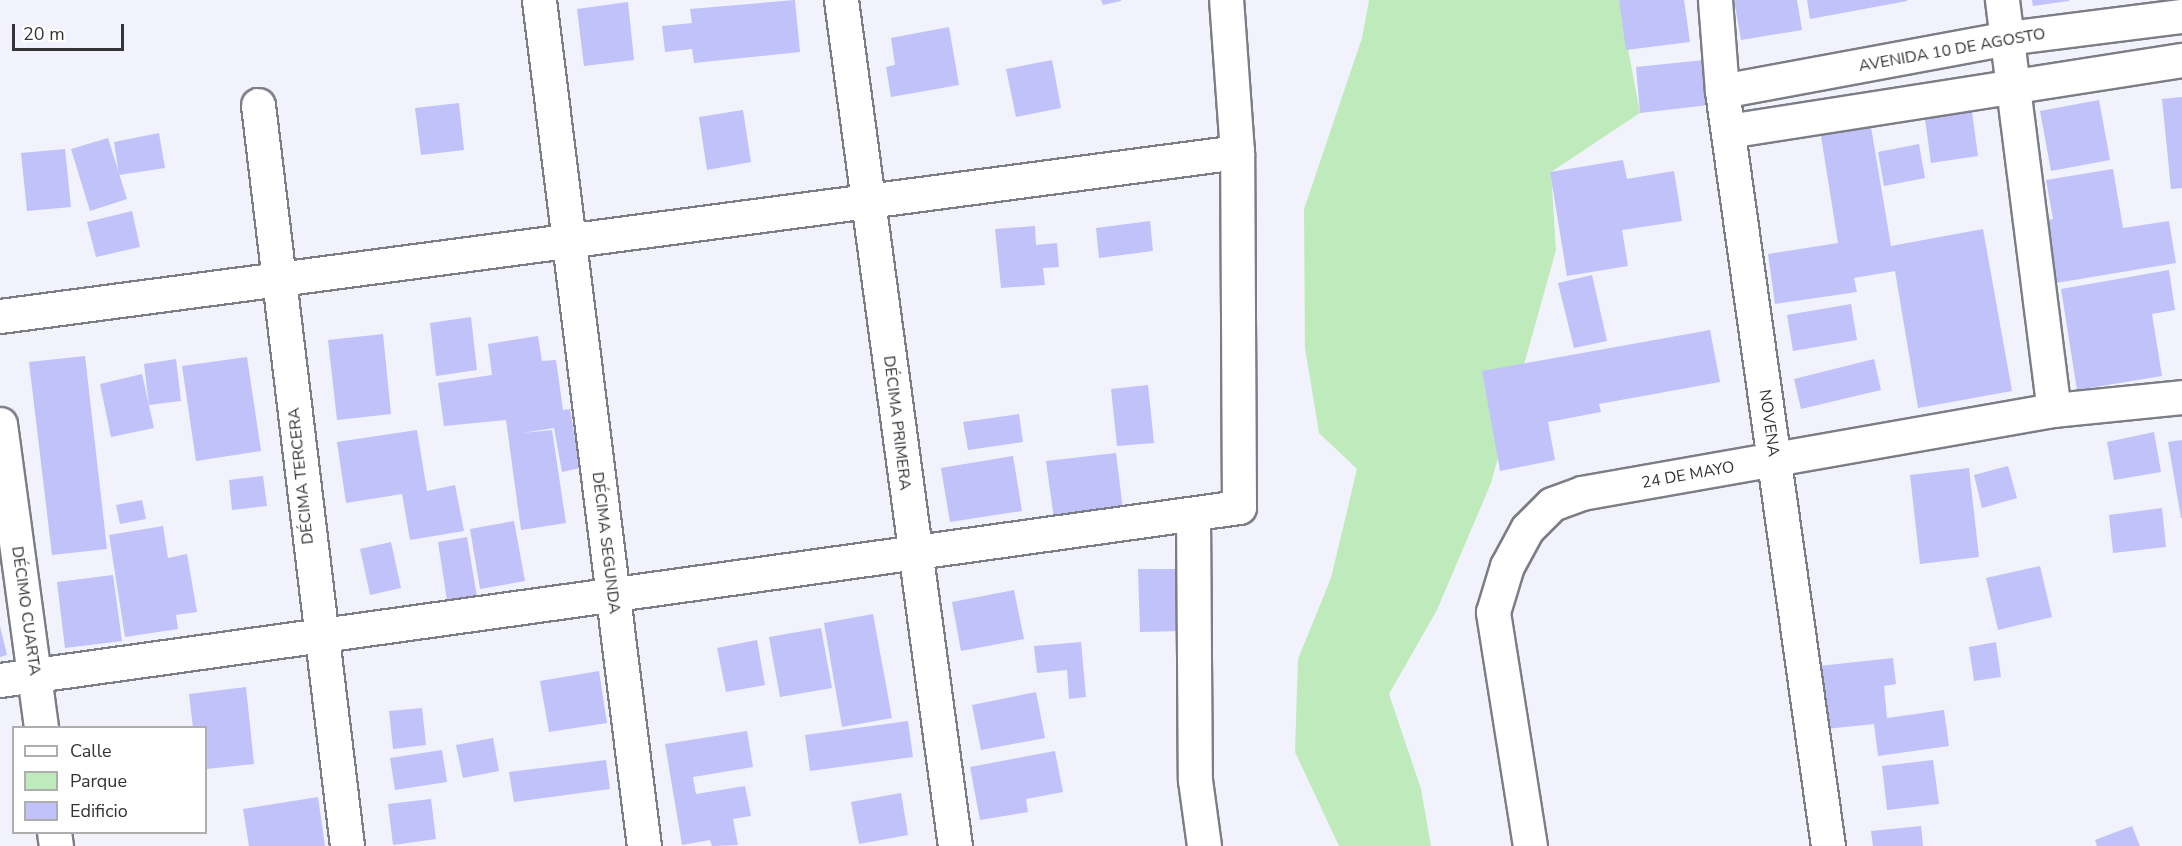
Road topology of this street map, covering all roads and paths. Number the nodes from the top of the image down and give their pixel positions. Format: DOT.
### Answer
graph roads {
  1 [pos="539,0"];
  2 [pos="841,0"];
  3 [pos="1226,0"];
  4 [pos="1715,0"];
  5 [pos="2002,0"];
  6 [pos="2182,16"];
  7 [pos="2007,38"];
  8 [pos="2182,60"];
  9 [pos="2013,82"];
  10 [pos="1722,91"];
  11 [pos="258,105"];
  12 [pos="1728,130"];
  13 [pos="1237,152"];
  14 [pos="868,198"];
  15 [pos="566,241"];
  16 [pos="279,282"];
  17 [pos="0,316"];
  18 [pos="2182,397"];
  19 [pos="2054,410"];
  20 [pos="0,424"];
  21 [pos="1774,460"];
  22 [pos="1193,514"];
  23 [pos="914,555"];
  24 [pos="613,596"];
  25 [pos="318,634"];
  26 [pos="34,674"];
  27 [pos="0,680"];
  28 [pos="41,726"];
  29 [pos="348,846"];
  30 [pos="644,846"];
  31 [pos="955,846"];
  32 [pos="1204,846"];
  33 [pos="1530,846"];
  34 [pos="1828,846"];
  1 -- 15 [label="street, DÉCIMA SEGUNDA"];
  2 -- 14 [label="street, DÉCIMA PRIMERA"];
  3 -- 13 [label="street"];
  4 -- 10 [label="street, NOVENA"];
  5 -- 7 [label="street"];
  6 -- 7 [label="street, AVENIDA 10 DE AGOSTO"];
  7 -- 9 [label="street"];
  7 -- 10 [label="street, AVENIDA 10 DE AGOSTO"];
  8 -- 9 [label="street"];
  9 -- 12 [label="street"];
  9 -- 19 [label="street"];
  10 -- 12 [label="street, NOVENA"];
  11 -- 16 [label="street, DÉCIMA TERCERA"];
  12 -- 21 [label="street, NOVENA"];
  13 -- 14 [label="street"];
  13 -- 22 [label="street"];
  14 -- 15 [label="street"];
  14 -- 23 [label="street, DÉCIMA PRIMERA"];
  15 -- 16 [label="street"];
  15 -- 24 [label="street, DÉCIMA SEGUNDA"];
  16 -- 17 [label="street"];
  16 -- 25 [label="street, DÉCIMA TERCERA"];
  18 -- 19 [label="street, 24 DE MAYO"];
  19 -- 21 [label="street, 24 DE MAYO"];
  20 -- 26 [label="street, DÉCIMO CUARTA"];
  21 -- 33 [label="street, 24 DE MAYO"];
  21 -- 34 [label="street, NOVENA"];
  22 -- 23 [label="street"];
  22 -- 32 [label="street"];
  23 -- 24 [label="street"];
  23 -- 31 [label="street, DÉCIMA PRIMERA"];
  24 -- 25 [label="street"];
  24 -- 30 [label="street, DÉCIMA SEGUNDA"];
  25 -- 26 [label="street"];
  25 -- 29 [label="street, DÉCIMA TERCERA"];
  26 -- 27 [label="street"];
  26 -- 28 [label="street, DÉCIMO CUARTA"];
}
